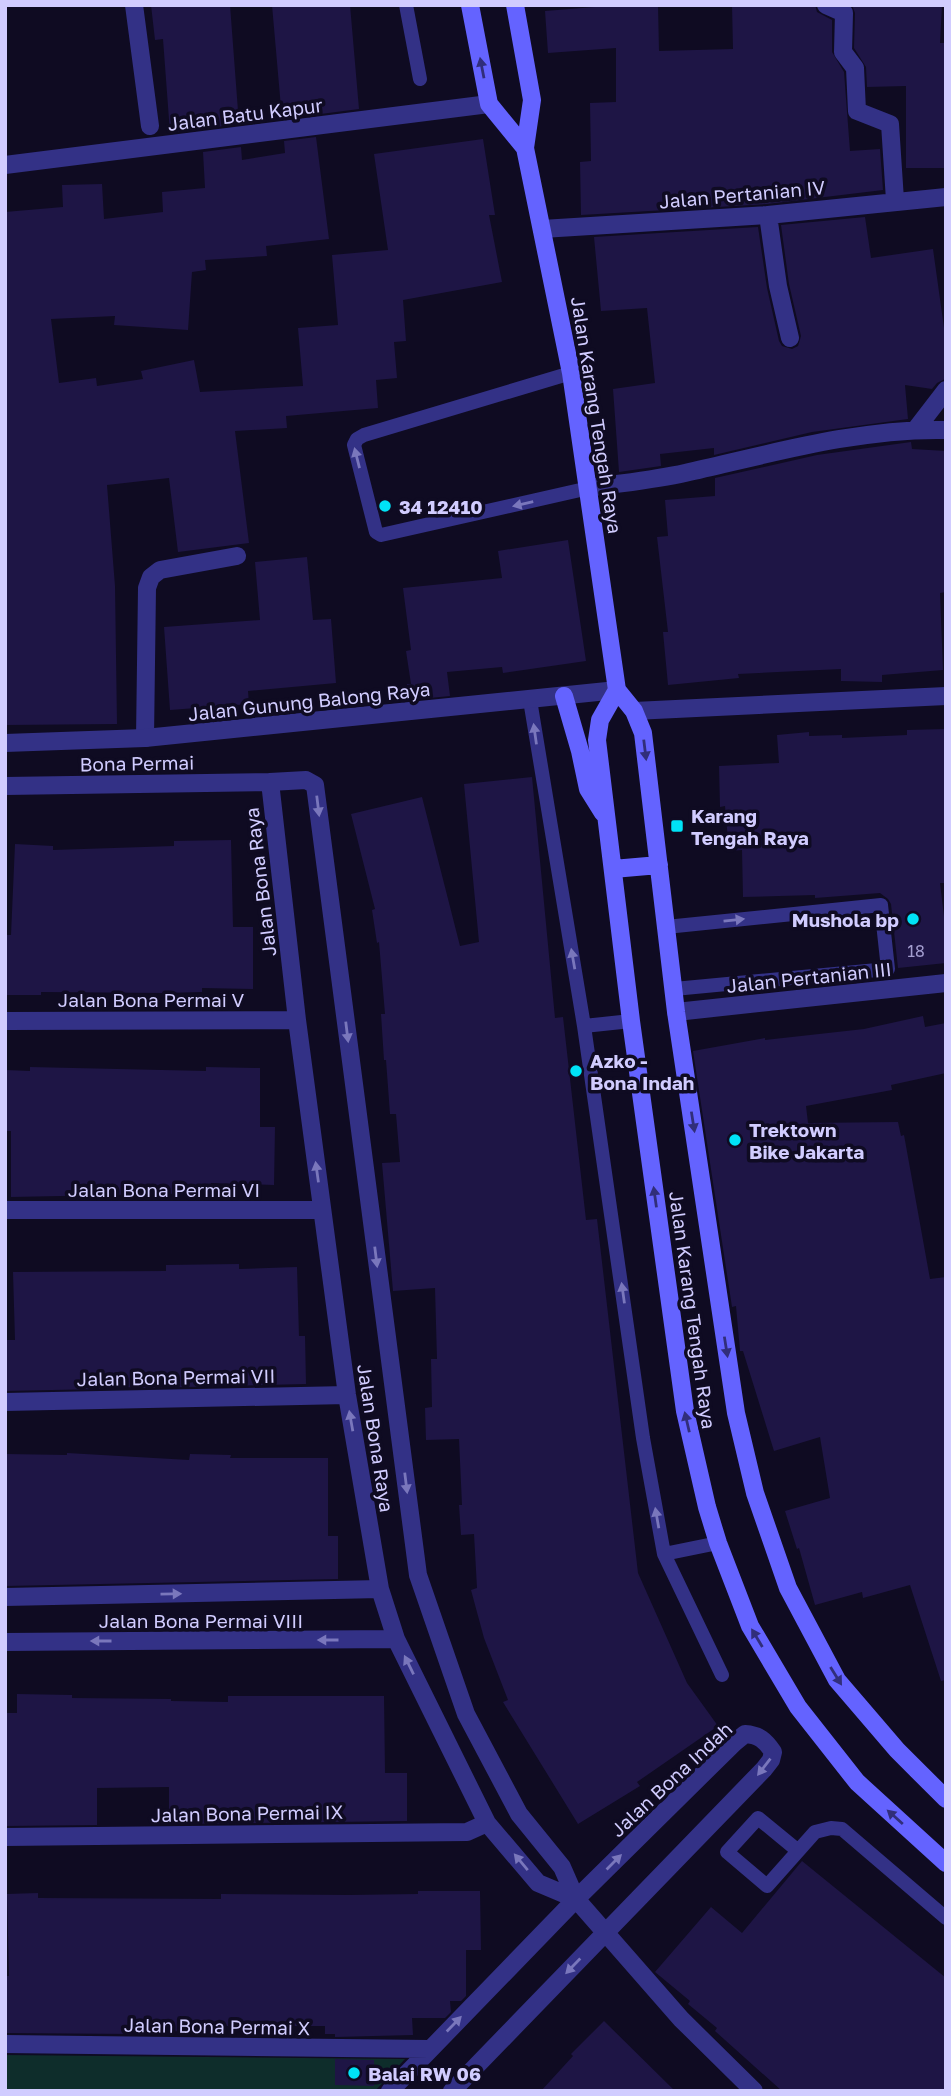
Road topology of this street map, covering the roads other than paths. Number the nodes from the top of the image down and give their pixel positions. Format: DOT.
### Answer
graph roads {
  1 [pos="134,5"];
  2 [pos="406,5"];
  3 [pos="470,5"];
  4 [pos="515,5"];
  5 [pos="826,5"];
  6 [pos="420,79"];
  7 [pos="489,104"];
  8 [pos="150,127"];
  9 [pos="525,148"];
  10 [pos="5,164"];
  11 [pos="946,197"];
  12 [pos="895,200"];
  13 [pos="768,215"];
  14 [pos="542,229"];
  15 [pos="790,338"];
  16 [pos="571,373"];
  17 [pos="946,390"];
  18 [pos="916,429"];
  19 [pos="946,430"];
  20 [pos="589,488"];
  21 [pos="237,556"];
  22 [pos="617,690"];
  23 [pos="564,696"];
  24 [pos="946,696"];
  25 [pos="530,700"];
  26 [pos="634,711"];
  27 [pos="145,738"];
  28 [pos="5,743"];
  29 [pos="270,782"];
  30 [pos="5,786"];
  31 [pos="607,819"];
  32 [pos="660,865"];
  33 [pos="613,869"];
  34 [pos="666,926"];
  35 [pos="946,983"];
  36 [pos="674,989"];
  37 [pos="676,1012"];
  38 [pos="297,1020"];
  39 [pos="5,1021"];
  40 [pos="631,1021"];
  41 [pos="584,1026"];
  42 [pos="5,1210"];
  43 [pos="322,1210"];
  44 [pos="347,1395"];
  45 [pos="5,1402"];
  46 [pos="718,1543"];
  47 [pos="663,1554"];
  48 [pos="380,1589"];
  49 [pos="5,1597"];
  50 [pos="396,1639"];
  51 [pos="5,1642"];
  52 [pos="722,1675"];
  53 [pos="946,1799"];
  54 [pos="488,1823"];
  55 [pos="5,1837"];
  56 [pos="797,1850"];
  57 [pos="946,1863"];
  58 [pos="576,1899"];
  59 [pos="946,1918"];
  60 [pos="606,1931"];
  61 [pos="5,2044"];
  62 [pos="429,2049"];
  63 [pos="747,2089"];
  64 [pos="390,2091"];
  65 [pos="452,2091"];
  1 -- 8 [label="street"];
  2 -- 6 [label="lane"];
  7 -- 3 [label="main road, Jalan Karang Tengah Raya, one-way"];
  4 -- 9 [label="main road, Jalan Karang Tengah Raya"];
  5 -- 12 [label="street"];
  7 -- 9 [label="main road, Jalan Karang Tengah Raya"];
  7 -- 10 [label="street, Jalan Batu Kapur"];
  9 -- 14 [label="main road, Jalan Karang Tengah Raya"];
  11 -- 12 [label="street, Jalan Pertanian IV"];
  12 -- 13 [label="street, Jalan Pertanian IV"];
  13 -- 14 [label="street, Jalan Pertanian IV"];
  13 -- 15 [label="street"];
  14 -- 16 [label="main road, Jalan Karang Tengah Raya"];
  16 -- 20 [label="main road, Jalan Karang Tengah Raya"];
  20 -- 16 [label="lane, one-way"];
  17 -- 18 [label="street"];
  18 -- 19 [label="street"];
  18 -- 20 [label="street"];
  20 -- 22 [label="main road, Jalan Karang Tengah Raya"];
  21 -- 27 [label="street"];
  22 -- 23 [label="street, Jalan Gunung Balong Raya"];
  22 -- 26 [label="main road, Jalan Karang Tengah Raya"];
  22 -- 31 [label="main road, Jalan Karang Tengah Raya"];
  23 -- 25 [label="street, Jalan Gunung Balong Raya"];
  23 -- 31 [label="main road"];
  24 -- 26 [label="street"];
  25 -- 27 [label="street, Jalan Gunung Balong Raya"];
  41 -- 25 [label="lane, one-way"];
  26 -- 32 [label="main road, Jalan Karang Tengah Raya, one-way"];
  27 -- 28 [label="street, Jalan Gunung Balong Raya"];
  29 -- 30 [label="street, Bona Permai"];
  29 -- 38 [label="street, Jalan Bona Raya"];
  29 -- 58 [label="street, Jalan Bona Raya, one-way"];
  31 -- 33 [label="main road, Jalan Karang Tengah Raya"];
  32 -- 33 [label="main road"];
  32 -- 34 [label="main road, Jalan Karang Tengah Raya"];
  33 -- 40 [label="main road, Jalan Karang Tengah Raya"];
  34 -- 36 [label="main road, Jalan Karang Tengah Raya"];
  34 -- 36 [label="lane, one-way"];
  35 -- 37 [label="street, Jalan Pertanian III"];
  36 -- 37 [label="main road, Jalan Karang Tengah Raya"];
  37 -- 53 [label="main road, Jalan Karang Tengah Raya, one-way"];
  38 -- 39 [label="street, Jalan Bona Permai V"];
  43 -- 38 [label="street, Jalan Bona Raya, one-way"];
  40 -- 41 [label="lane"];
  46 -- 40 [label="main road, Jalan Karang Tengah Raya, one-way"];
  47 -- 41 [label="lane, one-way"];
  42 -- 43 [label="street, Jalan Bona Permai VI"];
  43 -- 44 [label="street, Jalan Bona Raya"];
  44 -- 45 [label="street, Jalan Bona Permai VII"];
  48 -- 44 [label="street, Jalan Bona Raya, one-way"];
  46 -- 47 [label="lane"];
  57 -- 46 [label="main road, Jalan Karang Tengah Raya, one-way"];
  47 -- 52 [label="lane"];
  49 -- 48 [label="street, Jalan Bona Permai VIII, one-way"];
  48 -- 50 [label="street, Jalan Bona Raya"];
  50 -- 51 [label="street, Jalan Bona Permai VIII, one-way"];
  54 -- 50 [label="street, Jalan Bona Raya, one-way"];
  54 -- 55 [label="street, Jalan Bona Permai IX"];
  58 -- 54 [label="street, Jalan Bona Raya, one-way"];
  56 -- 56 [label="lane"];
  56 -- 59 [label="lane"];
  58 -- 60 [label="street, Jalan Bona Raya"];
  58 -- 60 [label="street, Jalan Bona Indah, one-way"];
  62 -- 58 [label="street, Jalan Bona Indah, one-way"];
  60 -- 63 [label="street, Jalan Bona Raya"];
  60 -- 65 [label="street, Jalan Bona Indah, one-way"];
  61 -- 62 [label="street, Jalan Bona Permai X"];
  62 -- 64 [label="street, Jalan Bona Indah"];
}
